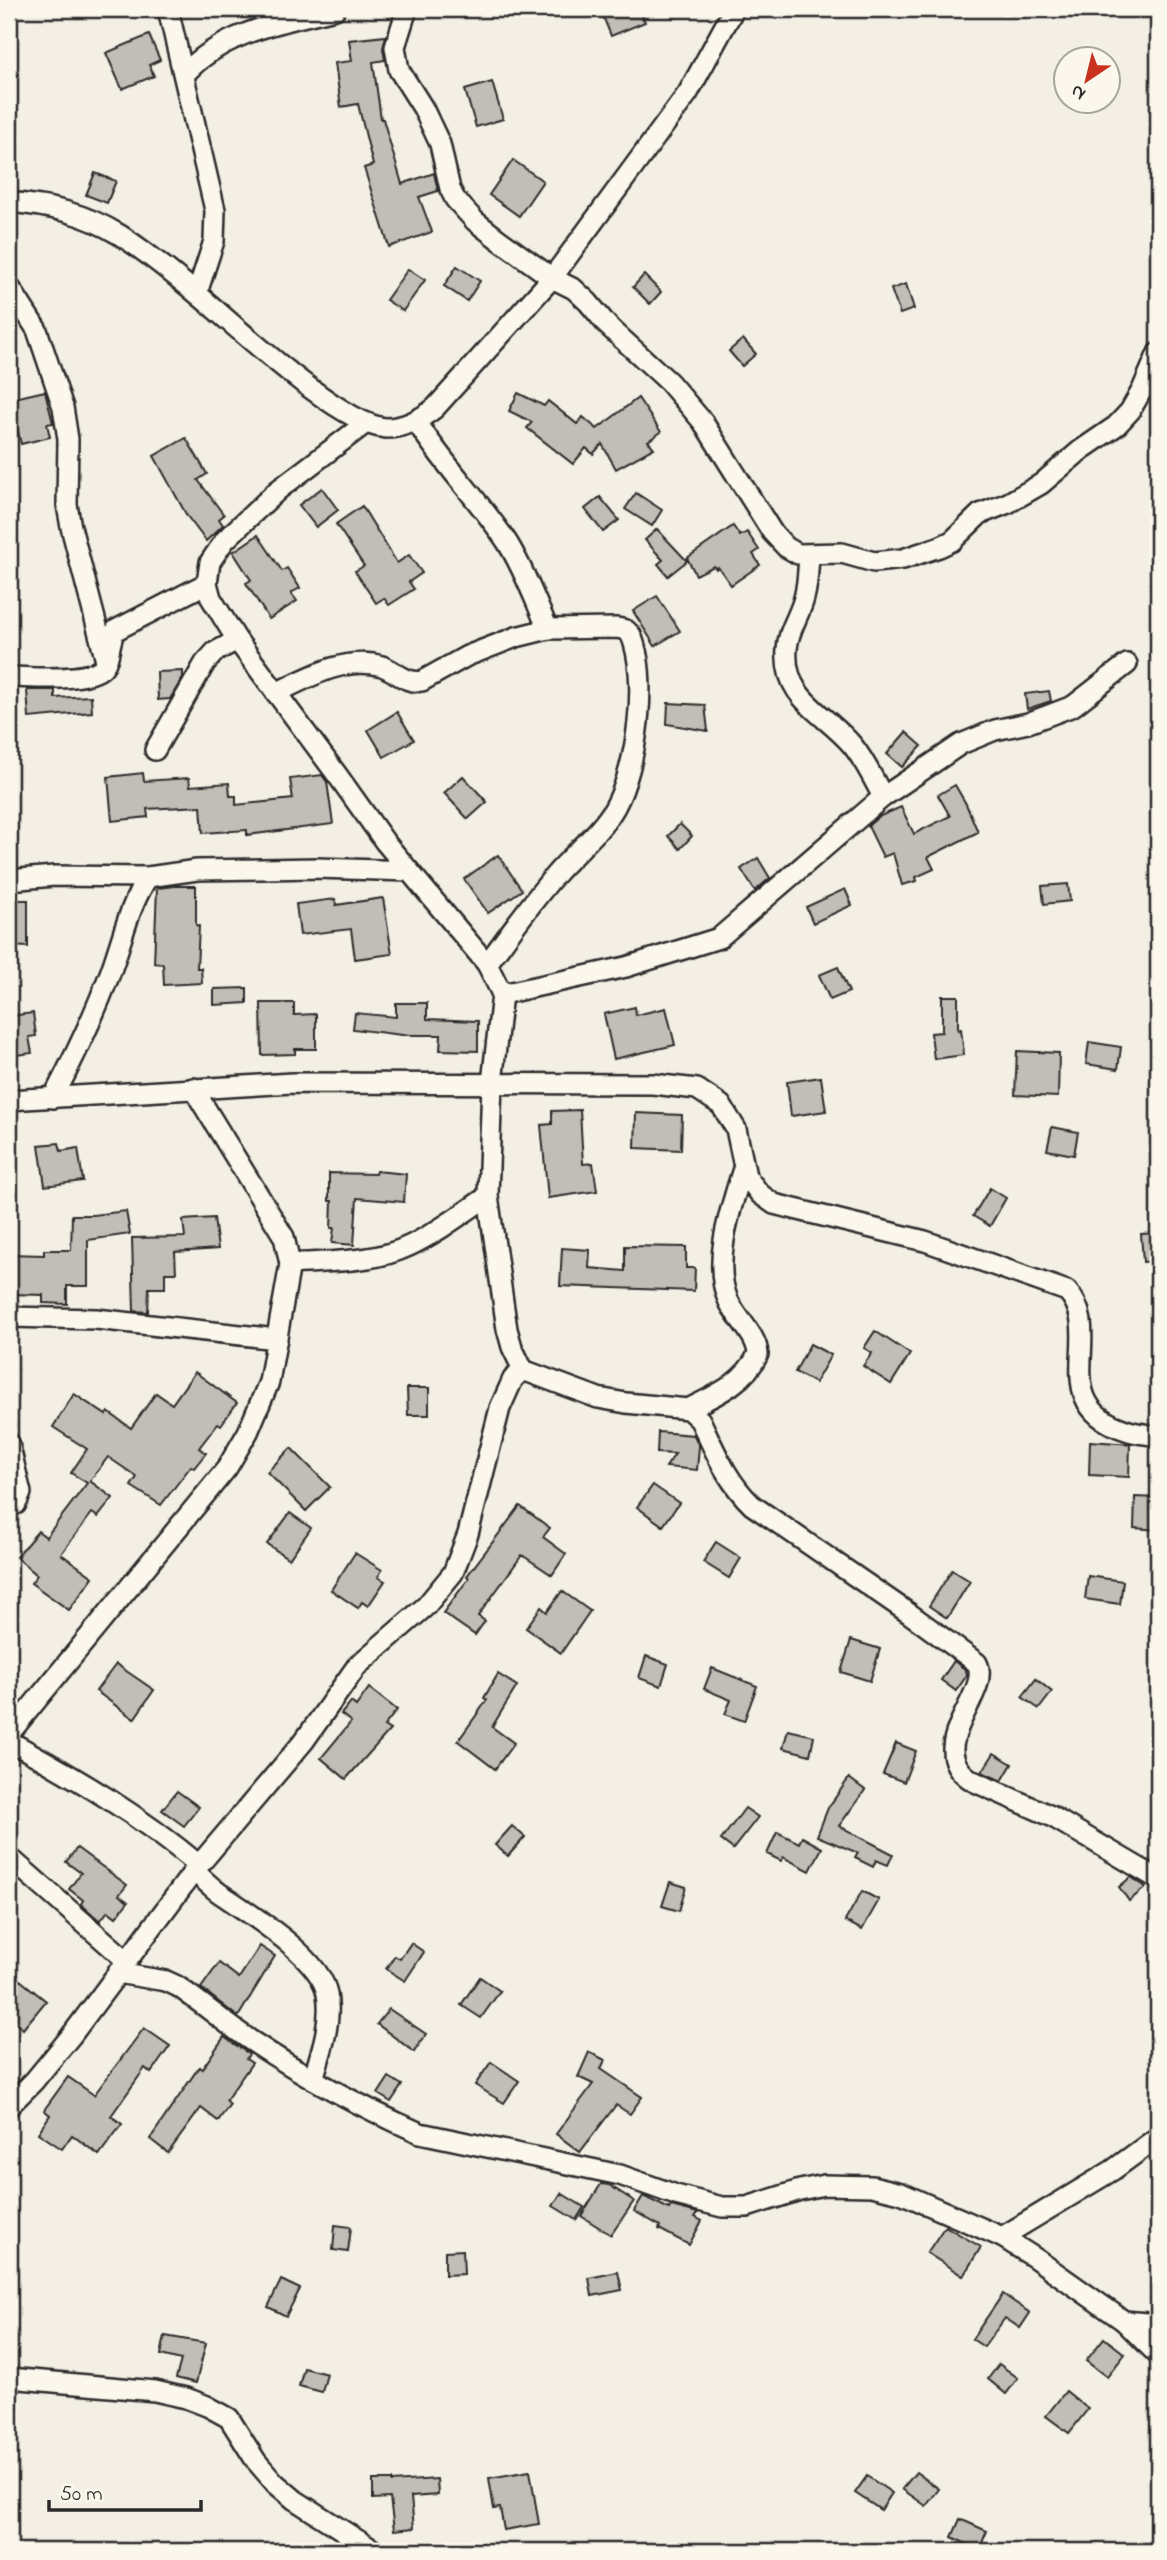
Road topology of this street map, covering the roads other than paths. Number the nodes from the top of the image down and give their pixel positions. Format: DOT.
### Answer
graph roads {
  1 [pos="167,9"];
  2 [pos="335,9"];
  3 [pos="407,9"];
  4 [pos="734,9"];
  5 [pos="184,75"];
  6 [pos="9,202"];
  7 [pos="552,278"];
  8 [pos="9,286"];
  9 [pos="197,293"];
  10 [pos="1158,353"];
  11 [pos="416,421"];
  12 [pos="366,423"];
  13 [pos="808,555"];
  14 [pos="207,583"];
  15 [pos="548,629"];
  16 [pos="237,640"];
  17 [pos="106,662"];
  18 [pos="1127,664"];
  19 [pos="9,677"];
  20 [pos="276,693"];
  21 [pos="155,750"];
  22 [pos="883,797"];
  23 [pos="409,871"];
  24 [pos="148,877"];
  25 [pos="9,880"];
  26 [pos="487,964"];
  27 [pos="502,994"];
  28 [pos="492,1083"];
  29 [pos="193,1088"];
  30 [pos="53,1098"];
  31 [pos="9,1100"];
  32 [pos="743,1169"];
  33 [pos="488,1196"];
  34 [pos="290,1264"];
  35 [pos="9,1317"];
  36 [pos="276,1339"];
  37 [pos="523,1370"];
  38 [pos="688,1409"];
  39 [pos="1158,1436"];
  40 [pos="9,1443"];
  41 [pos="9,1506"];
  42 [pos="9,1734"];
  43 [pos="9,1741"];
  44 [pos="9,1857"];
  45 [pos="197,1868"];
  46 [pos="1158,1879"];
  47 [pos="216,1891"];
  48 [pos="173,1899"];
  49 [pos="122,1966"];
  50 [pos="313,2079"];
  51 [pos="9,2106"];
  52 [pos="1158,2137"];
  53 [pos="1002,2237"];
  54 [pos="1124,2321"];
  55 [pos="1158,2324"];
  56 [pos="1158,2355"];
  57 [pos="9,2378"];
  58 [pos="375,2551"];
  1 -- 5 [label="street"];
  2 -- 5 [label="street"];
  3 -- 7 [label="street"];
  4 -- 7 [label="street"];
  5 -- 9 [label="street"];
  6 -- 9 [label="street"];
  7 -- 11 [label="street"];
  7 -- 13 [label="street"];
  8 -- 17 [label="street"];
  9 -- 12 [label="street"];
  10 -- 13 [label="street"];
  11 -- 12 [label="street"];
  11 -- 15 [label="street"];
  12 -- 14 [label="street"];
  13 -- 22 [label="street"];
  14 -- 16 [label="street"];
  14 -- 17 [label="street"];
  15 -- 20 [label="street"];
  15 -- 26 [label="street"];
  16 -- 20 [label="street"];
  16 -- 21 [label="street"];
  17 -- 19 [label="street"];
  18 -- 22 [label="street"];
  20 -- 23 [label="street"];
  22 -- 27 [label="street"];
  23 -- 24 [label="street"];
  23 -- 26 [label="street"];
  24 -- 25 [label="street"];
  24 -- 30 [label="street"];
  26 -- 27 [label="street"];
  27 -- 28 [label="street"];
  28 -- 29 [label="street"];
  28 -- 32 [label="street"];
  28 -- 33 [label="street"];
  29 -- 30 [label="street"];
  29 -- 34 [label="street"];
  30 -- 31 [label="street"];
  32 -- 38 [label="street"];
  32 -- 39 [label="street"];
  33 -- 34 [label="street"];
  33 -- 37 [label="street"];
  34 -- 36 [label="street"];
  35 -- 36 [label="street"];
  36 -- 42 [label="street"];
  37 -- 38 [label="street"];
  37 -- 45 [label="street"];
  38 -- 46 [label="street"];
  40 -- 41 [label="street"];
  43 -- 45 [label="street"];
  44 -- 49 [label="street"];
  45 -- 47 [label="street"];
  45 -- 48 [label="street"];
  47 -- 48 [label="street"];
  47 -- 50 [label="street"];
  48 -- 49 [label="street"];
  49 -- 50 [label="street"];
  49 -- 51 [label="street"];
  50 -- 53 [label="street"];
  52 -- 53 [label="street"];
  53 -- 54 [label="street"];
  54 -- 55 [label="street"];
  54 -- 56 [label="street"];
  57 -- 58 [label="street"];
}
